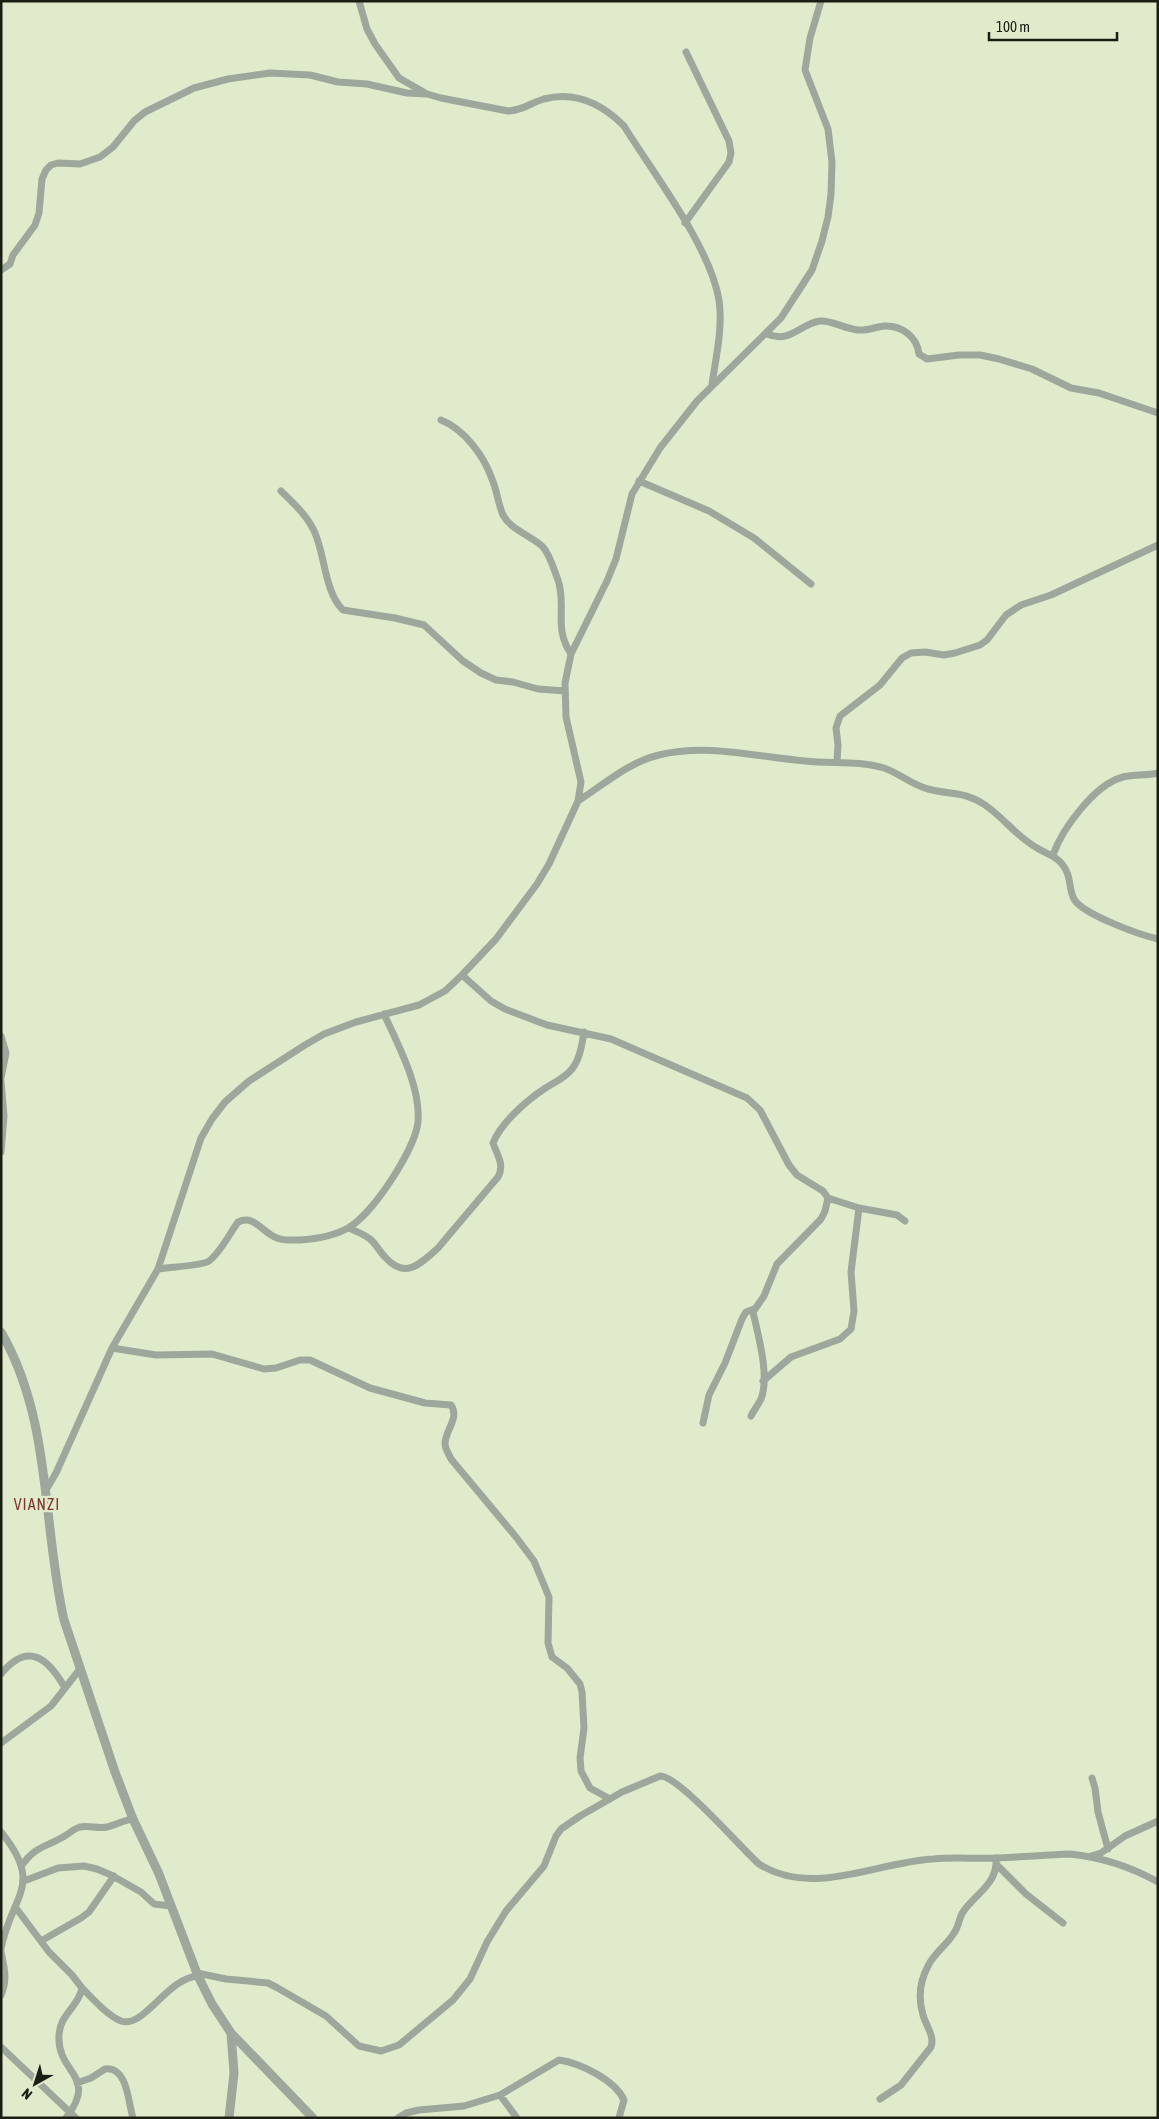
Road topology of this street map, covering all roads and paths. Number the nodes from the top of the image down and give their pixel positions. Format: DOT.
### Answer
graph roads {
  1 [pos="359,1"];
  2 [pos="822,1"];
  3 [pos="686,52"];
  4 [pos="427,94"];
  5 [pos="685,223"];
  6 [pos="1,270"];
  7 [pos="766,334"];
  8 [pos="712,384"];
  9 [pos="1158,413"];
  10 [pos="441,420"];
  11 [pos="639,481"];
  12 [pos="281,491"];
  13 [pos="1158,545"];
  14 [pos="811,584"];
  15 [pos="571,654"];
  16 [pos="564,691"];
  17 [pos="837,761"];
  18 [pos="1158,773"];
  19 [pos="578,801"];
  20 [pos="1053,855"];
  21 [pos="1158,939"];
  22 [pos="462,975"];
  23 [pos="384,1014"];
  24 [pos="584,1032"];
  25 [pos="1,1036"];
  26 [pos="1,1080"];
  27 [pos="1,1152"];
  28 [pos="828,1198"];
  29 [pos="859,1208"];
  30 [pos="905,1221"];
  31 [pos="349,1228"];
  32 [pos="158,1269"];
  33 [pos="754,1309"];
  34 [pos="1,1332"];
  35 [pos="112,1348"];
  36 [pos="763,1381"];
  37 [pos="751,1416"];
  38 [pos="702,1423"];
  39 [pos="46,1490"];
  40 [pos="80,1669"];
  41 [pos="1,1674"];
  42 [pos="66,1688"];
  43 [pos="1,1743"];
  44 [pos="1092,1778"];
  45 [pos="610,1799"];
  46 [pos="133,1820"];
  47 [pos="1158,1821"];
  48 [pos="1,1832"];
  49 [pos="1108,1849"];
  50 [pos="1090,1856"];
  51 [pos="996,1862"];
  52 [pos="22,1865"];
  53 [pos="114,1876"];
  54 [pos="24,1881"];
  55 [pos="1158,1882"];
  56 [pos="171,1906"];
  57 [pos="16,1908"];
  58 [pos="1063,1923"];
  59 [pos="40,1941"];
  60 [pos="1,1950"];
  61 [pos="198,1974"];
  62 [pos="82,1988"];
  63 [pos="1,1994"];
  64 [pos="231,2033"];
  65 [pos="1,2047"];
  66 [pos="77,2083"];
  67 [pos="500,2095"];
  68 [pos="880,2099"];
  69 [pos="68,2115"];
  70 [pos="76,2118"];
  71 [pos="133,2118"];
  72 [pos="229,2118"];
  73 [pos="313,2118"];
  74 [pos="398,2118"];
  75 [pos="517,2118"];
  76 [pos="618,2118"];
  1 -- 4 [label="street"];
  2 -- 7 [label="street"];
  3 -- 5 [label="street"];
  4 -- 5 [label="street"];
  4 -- 6 [label="street"];
  5 -- 8 [label="street"];
  7 -- 8 [label="street"];
  7 -- 9 [label="street"];
  8 -- 11 [label="street"];
  10 -- 15 [label="street"];
  11 -- 14 [label="street"];
  11 -- 15 [label="street"];
  12 -- 16 [label="street"];
  13 -- 17 [label="street"];
  15 -- 16 [label="street"];
  16 -- 19 [label="street"];
  17 -- 19 [label="street"];
  17 -- 20 [label="street"];
  18 -- 20 [label="street"];
  19 -- 22 [label="street"];
  20 -- 21 [label="street"];
  22 -- 23 [label="street"];
  22 -- 24 [label="street"];
  23 -- 31 [label="street"];
  23 -- 32 [label="street"];
  24 -- 28 [label="street"];
  24 -- 31 [label="street"];
  25 -- 26 [label="street"];
  26 -- 27 [label="street"];
  28 -- 29 [label="street"];
  28 -- 33 [label="street"];
  29 -- 30 [label="street"];
  29 -- 36 [label="street"];
  31 -- 32 [label="street"];
  32 -- 35 [label="street"];
  33 -- 36 [label="street"];
  33 -- 38 [label="street"];
  34 -- 39 [label="street"];
  35 -- 39 [label="street"];
  35 -- 45 [label="street"];
  36 -- 37 [label="street"];
  39 -- 40 [label="street"];
  40 -- 42 [label="street"];
  40 -- 46 [label="street"];
  41 -- 42 [label="street"];
  42 -- 43 [label="street"];
  44 -- 49 [label="street"];
  45 -- 51 [label="street"];
  45 -- 61 [label="street"];
  46 -- 52 [label="street"];
  46 -- 56 [label="street"];
  47 -- 49 [label="street"];
  48 -- 52 [label="street"];
  49 -- 50 [label="street"];
  50 -- 51 [label="street"];
  50 -- 55 [label="street"];
  51 -- 58 [label="street"];
  51 -- 68 [label="street"];
  52 -- 54 [label="street"];
  53 -- 54 [label="street"];
  53 -- 56 [label="street"];
  53 -- 59 [label="street"];
  54 -- 57 [label="street"];
  56 -- 61 [label="street"];
  57 -- 59 [label="street"];
  57 -- 60 [label="street"];
  59 -- 62 [label="street"];
  60 -- 63 [label="street"];
  61 -- 62 [label="street"];
  61 -- 64 [label="street"];
  62 -- 66 [label="street"];
  64 -- 72 [label="street"];
  64 -- 73 [label="street"];
  65 -- 69 [label="street"];
  66 -- 69 [label="street"];
  66 -- 71 [label="street"];
  67 -- 74 [label="street"];
  67 -- 75 [label="street"];
  67 -- 76 [label="street"];
  69 -- 70 [label="street"];
}
